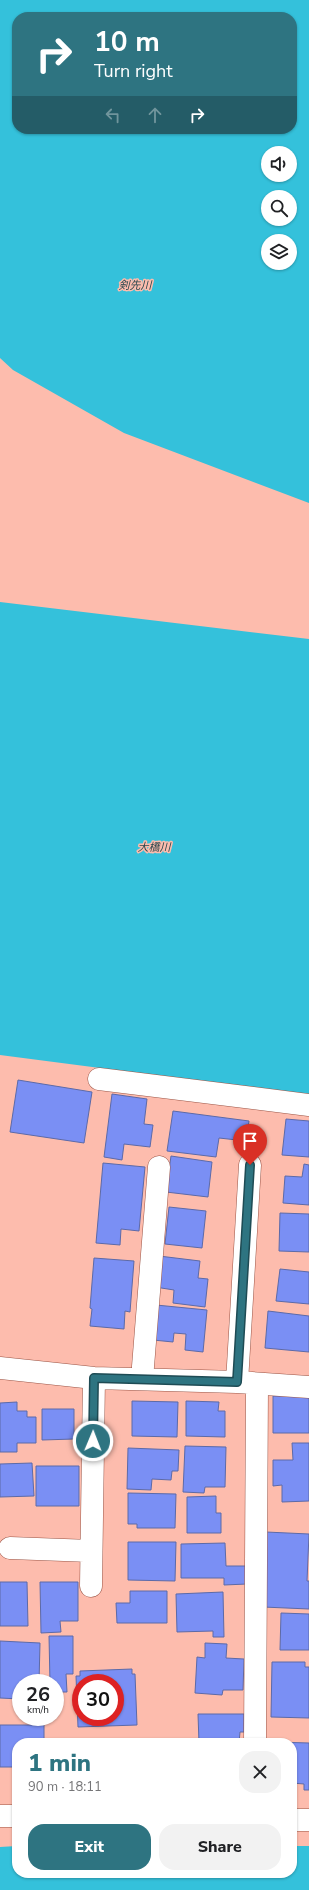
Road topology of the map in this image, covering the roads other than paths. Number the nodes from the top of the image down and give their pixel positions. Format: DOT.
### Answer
graph roads {
  1 [pos="99,1079"];
  2 [pos="309,1105"];
  3 [pos="250,1165"];
  4 [pos="159,1167"];
  5 [pos="0,1368"];
  6 [pos="94,1378"];
  7 [pos="142,1379"];
  8 [pos="247,1383"];
  9 [pos="309,1387"];
  10 [pos="10,1548"];
  11 [pos="91,1551"];
  12 [pos="91,1586"];
  13 [pos="255,1738"];
  14 [pos="0,1816"];
  15 [pos="12,1816"];
  16 [pos="297,1820"];
  17 [pos="309,1820"];
  1 -- 2 [label="street"];
  3 -- 8 [label="street"];
  4 -- 7 [label="street"];
  5 -- 6 [label="street"];
  6 -- 7 [label="street"];
  6 -- 11 [label="street"];
  7 -- 8 [label="street"];
  8 -- 9 [label="street"];
  8 -- 13 [label="street"];
  10 -- 11 [label="street"];
  11 -- 12 [label="street"];
  14 -- 15 [label="street"];
  16 -- 17 [label="street"];
}
